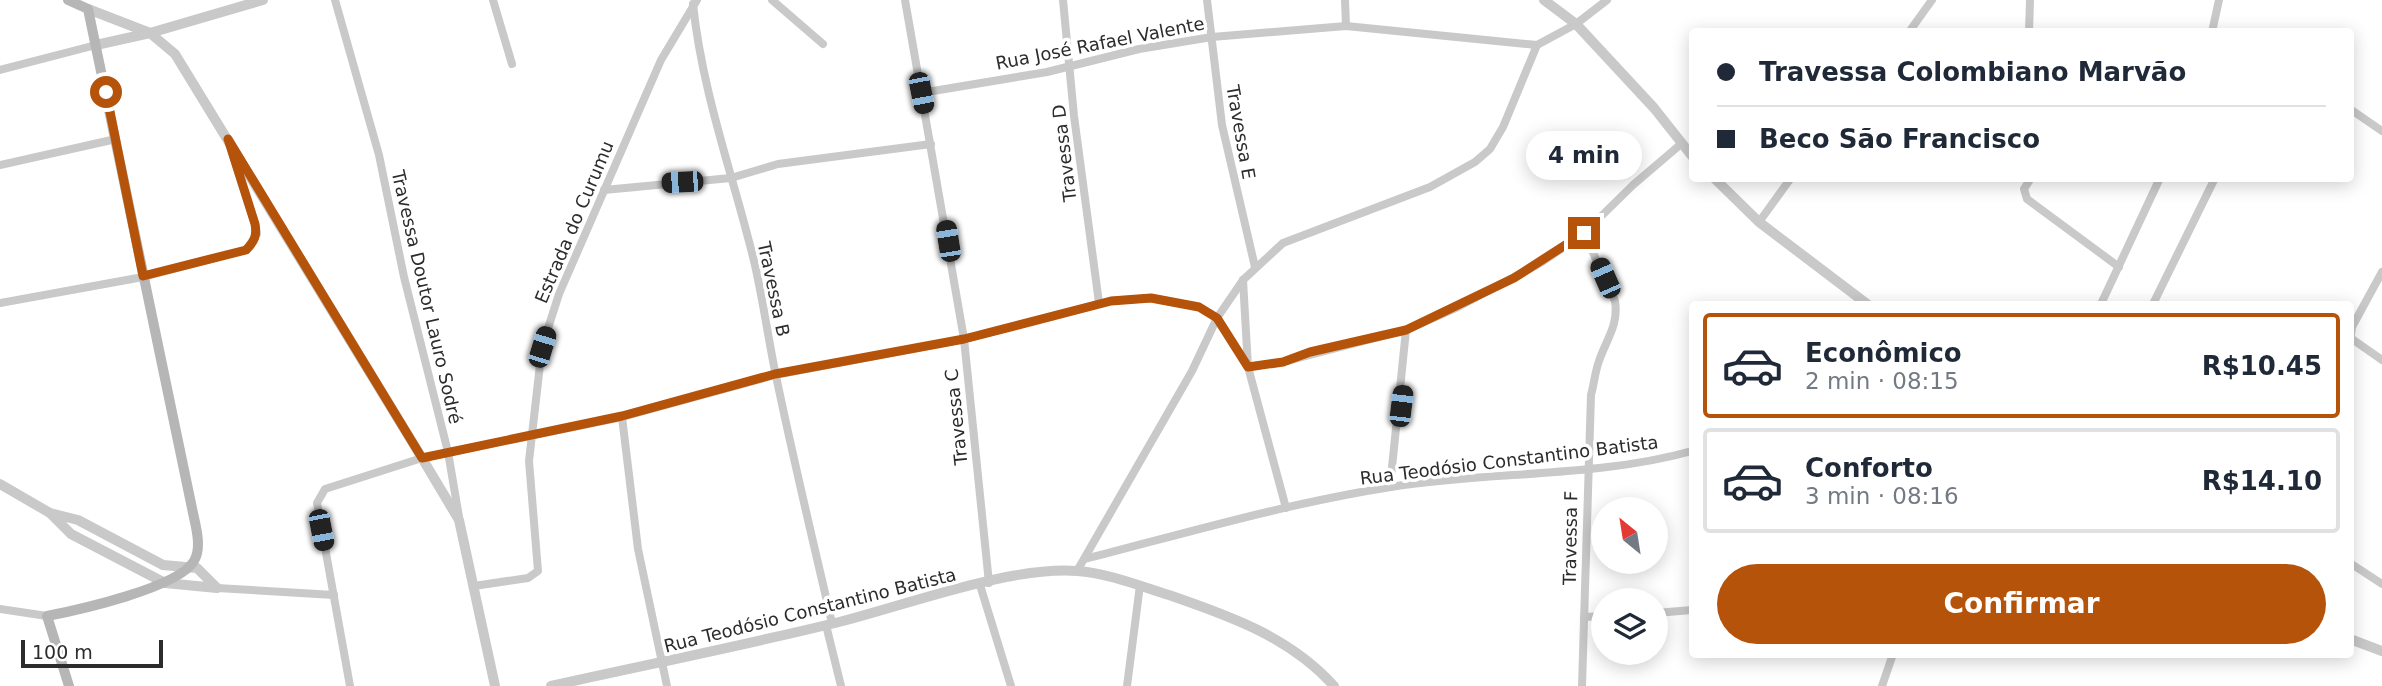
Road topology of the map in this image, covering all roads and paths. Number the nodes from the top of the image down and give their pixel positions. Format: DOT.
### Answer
graph roads {
  1 [pos="68,0"];
  2 [pos="263,0"];
  3 [pos="335,0"];
  4 [pos="493,0"];
  5 [pos="772,0"];
  6 [pos="905,0"];
  7 [pos="1063,0"];
  8 [pos="1207,0"];
  9 [pos="1345,0"];
  10 [pos="1544,0"];
  11 [pos="1607,0"];
  12 [pos="1932,0"];
  13 [pos="2030,0"];
  14 [pos="2219,0"];
  15 [pos="695,2"];
  16 [pos="87,5"];
  17 [pos="1576,24"];
  18 [pos="1346,26"];
  19 [pos="1912,28"];
  20 [pos="2029,28"];
  21 [pos="2213,28"];
  22 [pos="150,33"];
  23 [pos="1212,37"];
  24 [pos="823,44"];
  25 [pos="96,45"];
  26 [pos="1537,46"];
  27 [pos="512,64"];
  28 [pos="1071,66"];
  29 [pos="0,71"];
  30 [pos="921,93"];
  31 [pos="2354,112"];
  32 [pos="2382,131"];
  33 [pos="116,139"];
  34 [pos="228,139"];
  35 [pos="931,144"];
  36 [pos="1681,144"];
  37 [pos="1689,153"];
  38 [pos="0,165"];
  39 [pos="731,178"];
  40 [pos="1718,182"];
  41 [pos="1788,182"];
  42 [pos="2029,182"];
  43 [pos="2158,182"];
  44 [pos="2213,182"];
  45 [pos="604,190"];
  46 [pos="1759,222"];
  47 [pos="1584,233"];
  48 [pos="1255,267"];
  49 [pos="2119,267"];
  50 [pos="2382,272"];
  51 [pos="143,276"];
  52 [pos="1243,280"];
  53 [pos="1863,301"];
  54 [pos="2103,301"];
  55 [pos="2154,301"];
  56 [pos="0,303"];
  57 [pos="1099,303"];
  58 [pos="1217,318"];
  59 [pos="2354,323"];
  60 [pos="1406,330"];
  61 [pos="964,339"];
  62 [pos="2354,342"];
  63 [pos="2382,360"];
  64 [pos="1248,367"];
  65 [pos="775,374"];
  66 [pos="622,416"];
  67 [pos="530,435"];
  68 [pos="448,452"];
  69 [pos="1689,452"];
  70 [pos="422,458"];
  71 [pos="1587,469"];
  72 [pos="0,484"];
  73 [pos="1390,487"];
  74 [pos="1286,508"];
  75 [pos="50,513"];
  76 [pos="459,520"];
  77 [pos="1085,559"];
  78 [pos="191,566"];
  79 [pos="2354,566"];
  80 [pos="1077,571"];
  81 [pos="165,583"];
  82 [pos="984,584"];
  83 [pos="2382,584"];
  84 [pos="1140,585"];
  85 [pos="474,586"];
  86 [pos="217,587"];
  87 [pos="334,595"];
  88 [pos="0,610"];
  89 [pos="1689,610"];
  90 [pos="1668,612"];
  91 [pos="47,616"];
  92 [pos="1591,617"];
  93 [pos="1584,618"];
  94 [pos="829,624"];
  95 [pos="2354,640"];
  96 [pos="2382,651"];
  97 [pos="1892,658"];
  98 [pos="662,662"];
  99 [pos="69,686"];
  100 [pos="350,686"];
  101 [pos="495,686"];
  102 [pos="551,686"];
  103 [pos="667,686"];
  104 [pos="841,686"];
  105 [pos="1011,686"];
  106 [pos="1128,686"];
  107 [pos="1334,686"];
  108 [pos="1582,686"];
  109 [pos="1882,686"];
  1 -- 16 [label="main road"];
  2 -- 22 [label="street"];
  3 -- 68 [label="street, Travessa Doutor Lauro Sodré"];
  4 -- 27 [label="street"];
  5 -- 24 [label="street"];
  6 -- 30 [label="street, Travessa C"];
  7 -- 28 [label="street, Travessa D"];
  8 -- 23 [label="street, Travessa E"];
  9 -- 18 [label="street"];
  10 -- 17 [label="street"];
  11 -- 17 [label="street"];
  12 -- 19 [label="street"];
  13 -- 20 [label="street"];
  14 -- 21 [label="street"];
  15 -- 39 [label="street, Travessa B"];
  15 -- 45 [label="street, Estrada do Curumu"];
  16 -- 22 [label="street"];
  16 -- 25 [label="main road"];
  17 -- 26 [label="street"];
  17 -- 36 [label="street"];
  18 -- 23 [label="street, Rua José Rafael Valente"];
  18 -- 26 [label="street, Rua José Rafael Valente"];
  22 -- 25 [label="street"];
  22 -- 34 [label="street"];
  23 -- 28 [label="street, Rua José Rafael Valente"];
  23 -- 48 [label="street, Travessa E"];
  25 -- 29 [label="street"];
  25 -- 33 [label="main road"];
  26 -- 48 [label="street"];
  28 -- 30 [label="street, Rua José Rafael Valente"];
  28 -- 57 [label="street, Travessa D"];
  30 -- 35 [label="street, Travessa C"];
  31 -- 32 [label="street"];
  33 -- 38 [label="street"];
  33 -- 51 [label="main road"];
  34 -- 51 [label="street"];
  34 -- 70 [label="street"];
  35 -- 39 [label="street"];
  35 -- 61 [label="street, Travessa C"];
  36 -- 37 [label="street"];
  36 -- 47 [label="street"];
  39 -- 45 [label="street"];
  39 -- 65 [label="street, Travessa B"];
  40 -- 46 [label="street"];
  41 -- 46 [label="street"];
  42 -- 49 [label="street"];
  43 -- 49 [label="street"];
  44 -- 55 [label="street"];
  45 -- 67 [label="street, Estrada do Curumu"];
  46 -- 53 [label="street"];
  47 -- 60 [label="street"];
  47 -- 71 [label="street, Travessa F"];
  48 -- 52 [label="street"];
  49 -- 54 [label="street"];
  50 -- 59 [label="street"];
  51 -- 56 [label="street"];
  51 -- 78 [label="main road"];
  52 -- 58 [label="street"];
  52 -- 64 [label="street"];
  57 -- 58 [label="street"];
  57 -- 61 [label="street"];
  58 -- 64 [label="street"];
  58 -- 77 [label="street"];
  60 -- 64 [label="street"];
  60 -- 73 [label="street"];
  61 -- 65 [label="street"];
  61 -- 82 [label="street, Travessa C"];
  62 -- 63 [label="street"];
  64 -- 74 [label="street"];
  65 -- 66 [label="street"];
  65 -- 94 [label="street, Travessa B"];
  66 -- 67 [label="street"];
  66 -- 98 [label="street"];
  67 -- 68 [label="street"];
  67 -- 85 [label="street, Estrada do Curumu"];
  68 -- 70 [label="street"];
  68 -- 76 [label="street, Travessa Doutor Lauro Sodré"];
  69 -- 71 [label="street, Rua Teodósio Constantino Batista"];
  70 -- 76 [label="street"];
  70 -- 87 [label="street"];
  71 -- 73 [label="street, Rua Teodósio Constantino Batista"];
  71 -- 93 [label="street, Travessa F"];
  72 -- 75 [label="street"];
  73 -- 74 [label="street, Rua Teodósio Constantino Batista"];
  74 -- 77 [label="street, Rua Teodósio Constantino Batista"];
  75 -- 78 [label="street"];
  75 -- 81 [label="street"];
  76 -- 85 [label="street, Travessa Doutor Lauro Sodré"];
  77 -- 80 [label="street"];
  78 -- 81 [label="main road"];
  78 -- 86 [label="street"];
  79 -- 83 [label="street"];
  80 -- 82 [label="street, Rua Teodósio Constantino Batista"];
  80 -- 84 [label="street, Rua Teodósio Constantino Batista"];
  81 -- 86 [label="street"];
  81 -- 91 [label="main road"];
  82 -- 94 [label="street, Rua Teodósio Constantino Batista"];
  82 -- 105 [label="street, Travessa C"];
  84 -- 106 [label="street"];
  84 -- 107 [label="street, Rua Teodósio Constantino Batista"];
  85 -- 101 [label="street, Travessa Doutor Lauro Sodré"];
  86 -- 87 [label="street"];
  87 -- 100 [label="street"];
  88 -- 91 [label="street"];
  89 -- 90 [label="street"];
  91 -- 99 [label="main road"];
  92 -- 93 [label="street"];
  93 -- 108 [label="street, Travessa F"];
  94 -- 98 [label="street, Rua Teodósio Constantino Batista"];
  94 -- 104 [label="street, Travessa B"];
  95 -- 96 [label="street"];
  97 -- 109 [label="street"];
  98 -- 102 [label="street, Rua Teodósio Constantino Batista"];
  98 -- 103 [label="street"];
}
